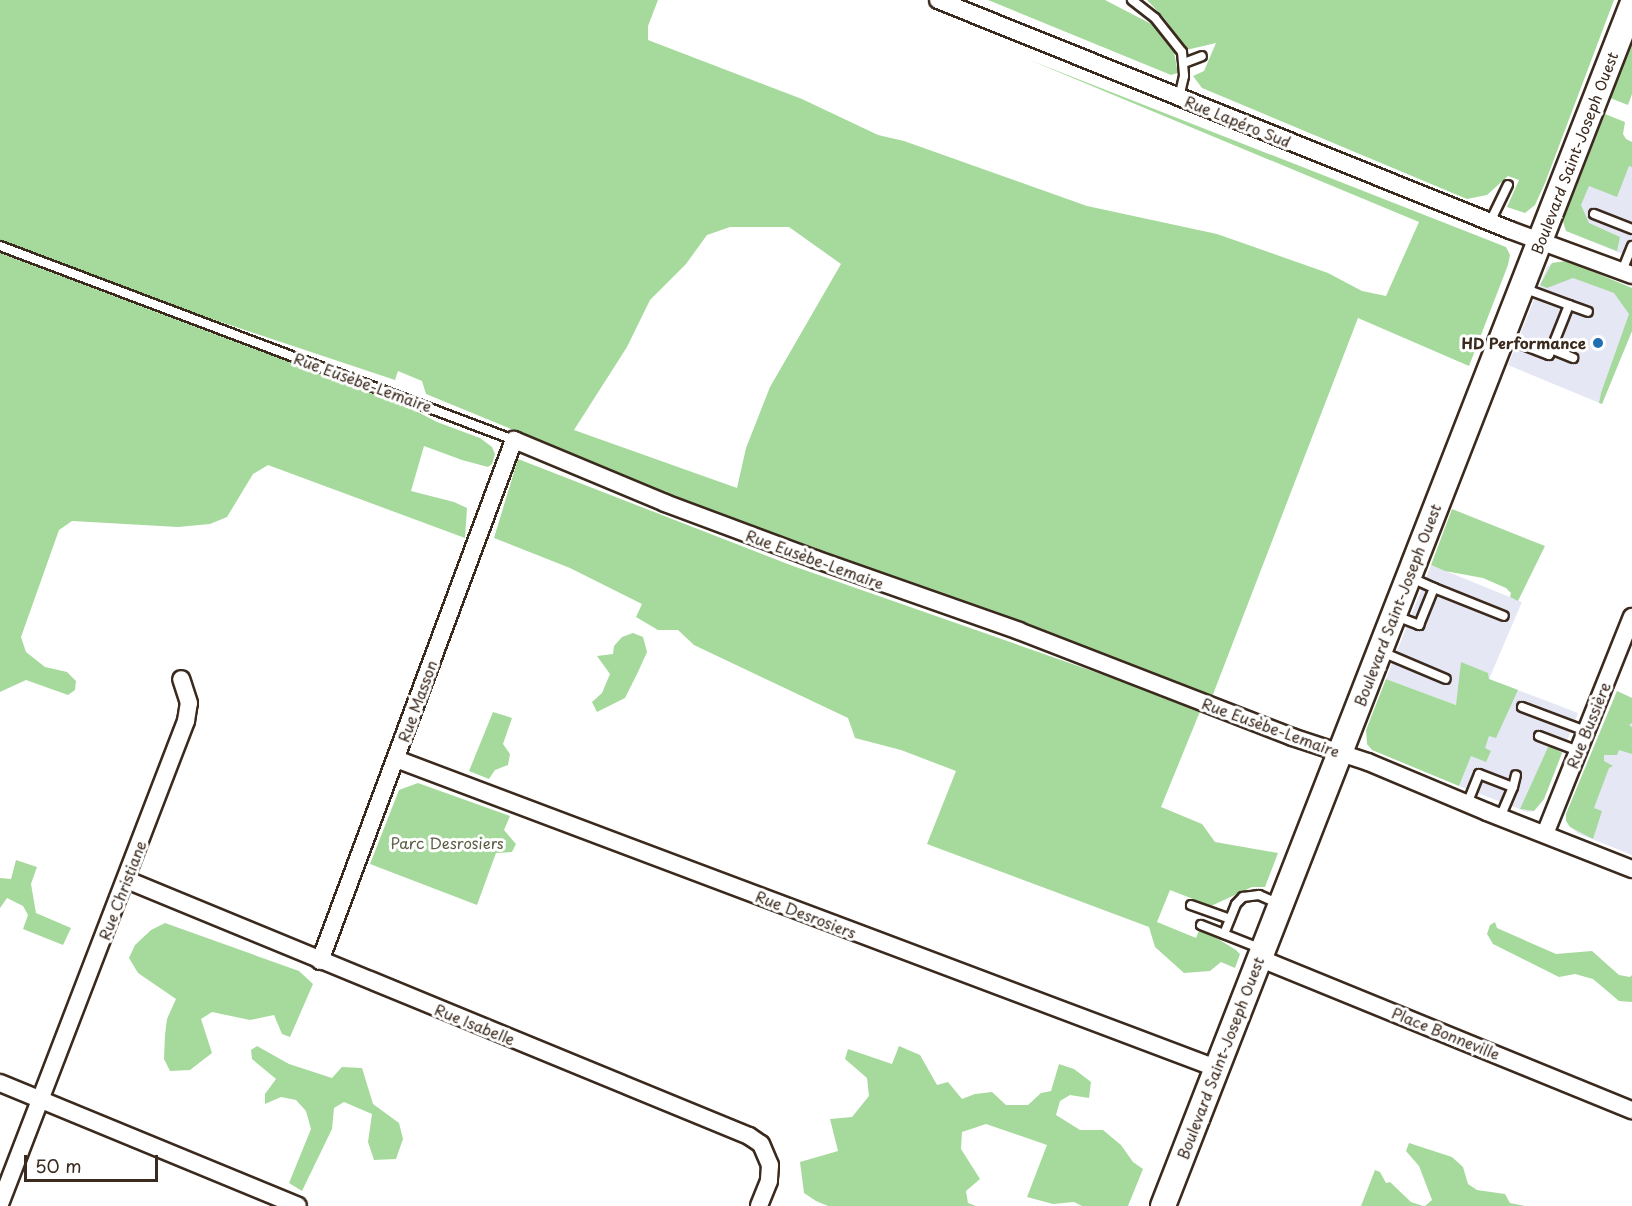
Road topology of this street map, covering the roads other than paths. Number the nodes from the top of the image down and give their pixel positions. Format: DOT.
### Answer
graph roads {
  1 [pos="938,0"];
  2 [pos="1132,0"];
  3 [pos="1632,5"];
  4 [pos="1202,56"];
  5 [pos="1184,63"];
  6 [pos="1179,97"];
  7 [pos="1508,185"];
  8 [pos="1594,214"];
  9 [pos="1490,222"];
  10 [pos="1632,229"];
  11 [pos="1540,240"];
  12 [pos="0,246"];
  13 [pos="1632,246"];
  14 [pos="1627,273"];
  15 [pos="1522,287"];
  16 [pos="1569,305"];
  17 [pos="1588,312"];
  18 [pos="1502,337"];
  19 [pos="1551,349"];
  20 [pos="1573,358"];
  21 [pos="514,440"];
  22 [pos="1408,576"];
  23 [pos="1434,588"];
  24 [pos="1424,613"];
  25 [pos="1393,614"];
  26 [pos="1434,616"];
  27 [pos="1504,616"];
  28 [pos="1632,617"];
  29 [pos="1379,651"];
  30 [pos="181,679"];
  31 [pos="1446,679"];
  32 [pos="1522,707"];
  33 [pos="1586,731"];
  34 [pos="1539,736"];
  35 [pos="1340,751"];
  36 [pos="1578,751"];
  37 [pos="396,759"];
  38 [pos="1516,774"];
  39 [pos="1513,787"];
  40 [pos="1467,804"];
  41 [pos="1500,818"];
  42 [pos="1545,834"];
  43 [pos="1632,869"];
  44 [pos="127,880"];
  45 [pos="1280,904"];
  46 [pos="1191,905"];
  47 [pos="1230,920"];
  48 [pos="1201,925"];
  49 [pos="1224,934"];
  50 [pos="1262,949"];
  51 [pos="320,961"];
  52 [pos="1216,1068"];
  53 [pos="0,1083"];
  54 [pos="39,1100"];
  55 [pos="1632,1110"];
  56 [pos="0,1204"];
  57 [pos="298,1206"];
  58 [pos="759,1206"];
  59 [pos="1162,1206"];
  1 -- 6 [label="street, Rue Lapéro Sud"];
  2 -- 5 [label="lane"];
  3 -- 11 [label="street, Boulevard Saint-Joseph Ouest"];
  4 -- 5 [label="lane"];
  5 -- 6 [label="lane"];
  6 -- 9 [label="street, Rue Lapéro Sud"];
  7 -- 9 [label="lane"];
  8 -- 10 [label="lane"];
  9 -- 11 [label="street, Rue Lapéro Sud"];
  11 -- 14 [label="street, Rue Lapéro Sud"];
  11 -- 15 [label="street, Boulevard Saint-Joseph Ouest"];
  12 -- 21 [label="lane, Rue Eusèbe-Lemaire"];
  13 -- 14 [label="lane"];
  15 -- 16 [label="lane"];
  15 -- 18 [label="street, Boulevard Saint-Joseph Ouest"];
  16 -- 17 [label="lane"];
  16 -- 19 [label="lane"];
  18 -- 19 [label="lane"];
  18 -- 22 [label="street, Boulevard Saint-Joseph Ouest"];
  19 -- 20 [label="lane"];
  21 -- 35 [label="street, Rue Eusèbe-Lemaire"];
  21 -- 37 [label="street, Rue Masson"];
  22 -- 23 [label="lane"];
  22 -- 25 [label="street, Boulevard Saint-Joseph Ouest"];
  23 -- 24 [label="lane"];
  23 -- 27 [label="lane"];
  24 -- 25 [label="lane"];
  24 -- 26 [label="lane"];
  25 -- 29 [label="street, Boulevard Saint-Joseph Ouest"];
  28 -- 33 [label="street, Rue Bussière"];
  29 -- 31 [label="lane"];
  29 -- 35 [label="street, Boulevard Saint-Joseph Ouest"];
  30 -- 44 [label="street, Rue Christiane"];
  32 -- 33 [label="lane"];
  33 -- 36 [label="street, Rue Bussière"];
  34 -- 36 [label="lane"];
  35 -- 40 [label="street, Rue Eusèbe-Lemaire"];
  35 -- 45 [label="street, Boulevard Saint-Joseph Ouest"];
  36 -- 42 [label="street, Rue Bussière"];
  37 -- 51 [label="street, Rue Masson"];
  37 -- 52 [label="street, Rue Desrosiers"];
  38 -- 39 [label="lane"];
  39 -- 40 [label="lane"];
  39 -- 41 [label="lane"];
  40 -- 41 [label="street, Rue Eusèbe-Lemaire"];
  41 -- 42 [label="street, Rue Eusèbe-Lemaire"];
  42 -- 43 [label="street, Rue Eusèbe-Lemaire"];
  44 -- 51 [label="street, Rue Isabelle"];
  44 -- 54 [label="street, Rue Christiane"];
  45 -- 47 [label="lane"];
  45 -- 50 [label="street, Boulevard Saint-Joseph Ouest"];
  46 -- 47 [label="lane"];
  47 -- 49 [label="lane"];
  48 -- 49 [label="lane"];
  49 -- 50 [label="lane"];
  50 -- 52 [label="street, Boulevard Saint-Joseph Ouest"];
  50 -- 55 [label="street, Place Bonneville"];
  51 -- 58 [label="street, Rue Isabelle"];
  52 -- 59 [label="street, Boulevard Saint-Joseph Ouest"];
  53 -- 54 [label="street"];
  54 -- 56 [label="street, Rue Christiane"];
  54 -- 57 [label="street"];
}
